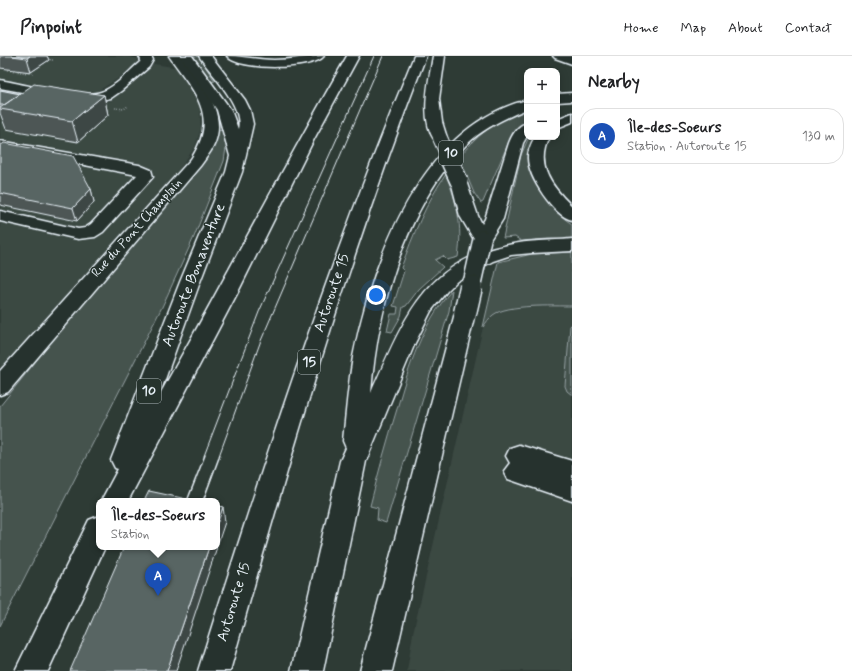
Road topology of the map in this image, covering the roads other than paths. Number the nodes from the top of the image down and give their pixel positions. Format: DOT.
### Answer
graph roads {
  1 [pos="186,56"];
  2 [pos="205,56"];
  3 [pos="233,56"];
  4 [pos="318,56"];
  5 [pos="353,56"];
  6 [pos="420,56"];
  7 [pos="440,56"];
  8 [pos="559,56"];
  9 [pos="156,57"];
  10 [pos="572,60"];
  11 [pos="0,84"];
  12 [pos="572,97"];
  13 [pos="560,98"];
  14 [pos="524,105"];
  15 [pos="572,110"];
  16 [pos="560,112"];
  17 [pos="572,117"];
  18 [pos="560,123"];
  19 [pos="524,130"];
  20 [pos="540,140"];
  21 [pos="0,145"];
  22 [pos="238,160"];
  23 [pos="572,215"];
  24 [pos="0,216"];
  25 [pos="482,239"];
  26 [pos="572,245"];
  27 [pos="0,386"];
  28 [pos="354,461"];
  29 [pos="572,472"];
  30 [pos="572,489"];
  31 [pos="110,498"];
  32 [pos="116,498"];
  33 [pos="96,534"];
  34 [pos="31,671"];
  35 [pos="214,671"];
  36 [pos="307,671"];
  37 [pos="376,671"];
  1 -- 22 [label="main road"];
  2 -- 22 [label="main road, Autoroute Bonaventure / 10"];
  3 -- 4 [label="main road"];
  5 -- 32 [label="main road"];
  6 -- 35 [label="main road, Autoroute 15 / 15"];
  7 -- 25 [label="main road, bridge"];
  8 -- 10 [label="main road"];
  9 -- 11 [label="main road"];
  9 -- 27 [label="main road, Rue du Pont Champlain"];
  12 -- 13 [label="main road"];
  14 -- 28 [label="main road, 10"];
  15 -- 16 [label="main road"];
  17 -- 18 [label="main road"];
  19 -- 25 [label="main road"];
  20 -- 23 [label="main road"];
  21 -- 24 [label="main road"];
  22 -- 31 [label="main road, Autoroute Bonaventure / 10"];
  25 -- 37 [label="main road, bridge"];
  26 -- 28 [label="main road"];
  28 -- 36 [label="main road, 10"];
  29 -- 30 [label="main road"];
  33 -- 34 [label="main road"];
}
